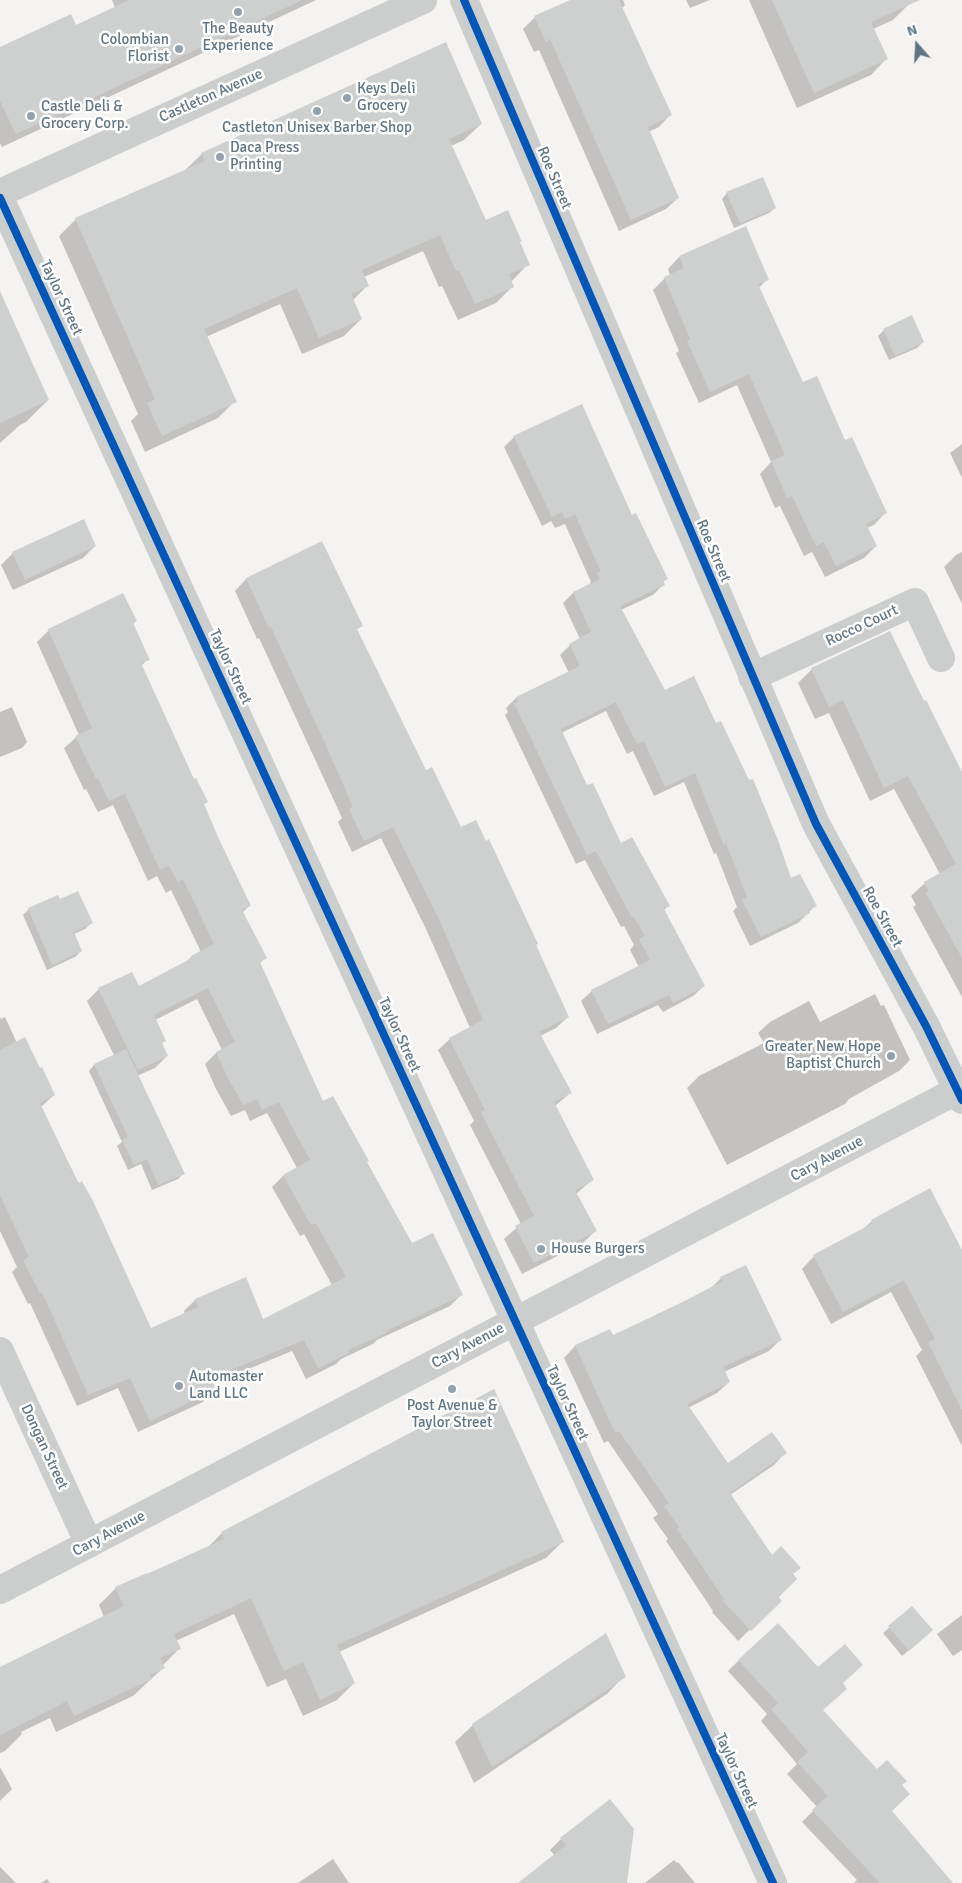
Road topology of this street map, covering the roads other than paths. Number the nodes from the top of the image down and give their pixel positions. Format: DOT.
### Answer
graph roads {
  1 [pos="423,0"];
  2 [pos="464,0"];
  3 [pos="0,193"];
  4 [pos="0,198"];
  5 [pos="941,658"];
  6 [pos="752,677"];
  7 [pos="960,1093"];
  8 [pos="515,1321"];
  9 [pos="0,1351"];
  10 [pos="89,1544"];
  11 [pos="0,1590"];
  12 [pos="773,1883"];
  1 -- 3 [label="street, Castleton Avenue"];
  2 -- 6 [label="street, Roe Street"];
  4 -- 8 [label="street, Taylor Street"];
  5 -- 6 [label="street, Rocco Court"];
  6 -- 7 [label="street, Roe Street"];
  7 -- 8 [label="street, Cary Avenue"];
  8 -- 10 [label="street, Cary Avenue"];
  8 -- 12 [label="street, Taylor Street"];
  9 -- 10 [label="street, Dongan Street"];
  10 -- 11 [label="street, Cary Avenue"];
}
